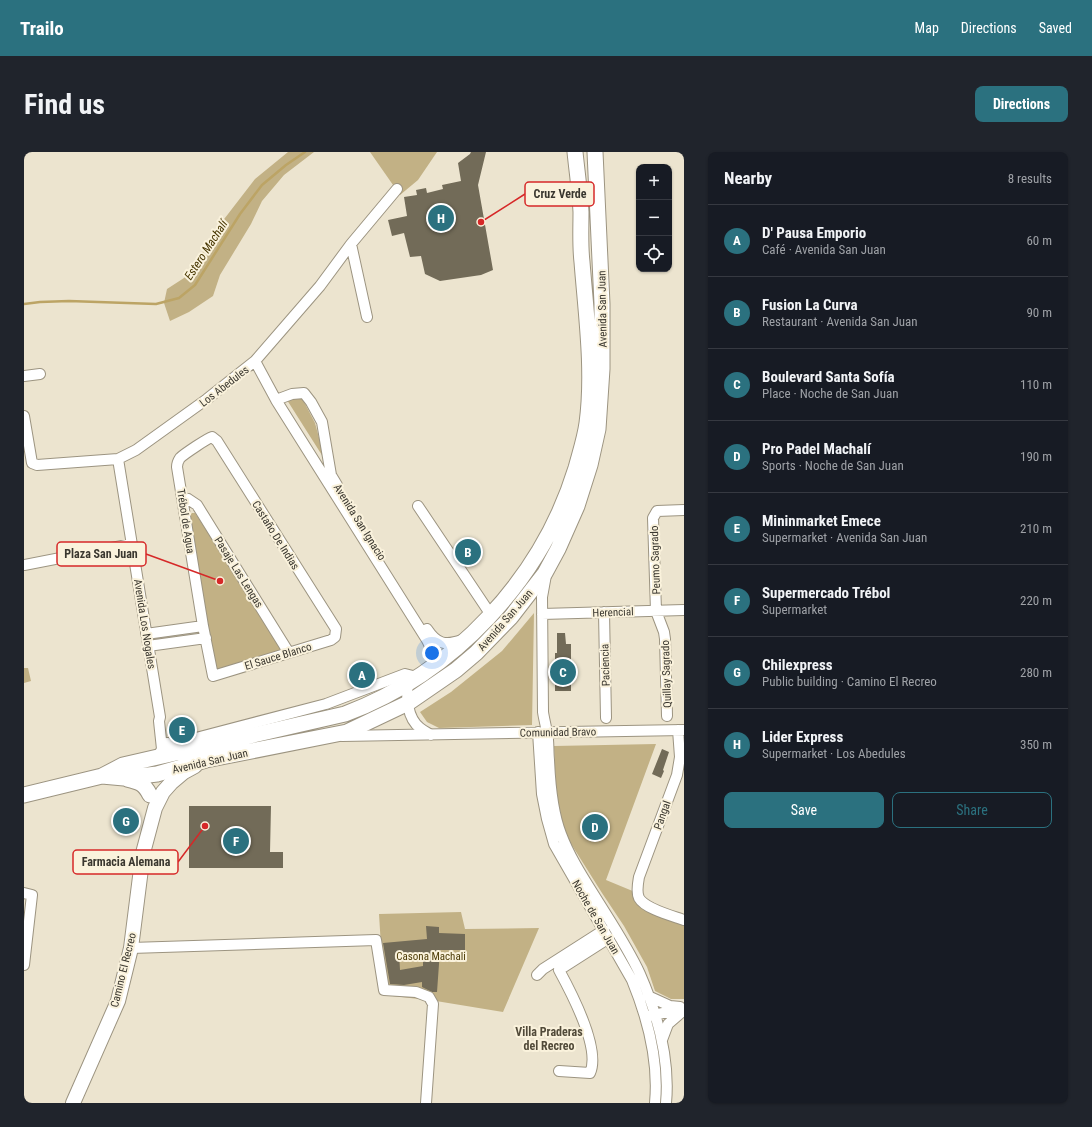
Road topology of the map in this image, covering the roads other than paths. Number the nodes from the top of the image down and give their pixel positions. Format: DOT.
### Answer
graph roads {
  1 [pos="575,152"];
  2 [pos="596,152"];
  3 [pos="397,189"];
  4 [pos="351,244"];
  5 [pos="366,317"];
  6 [pos="255,361"];
  7 [pos="40,374"];
  8 [pos="24,376"];
  9 [pos="276,400"];
  10 [pos="24,416"];
  11 [pos="217,441"];
  12 [pos="118,459"];
  13 [pos="328,477"];
  14 [pos="183,498"];
  15 [pos="418,506"];
  16 [pos="684,510"];
  17 [pos="132,544"];
  18 [pos="551,560"];
  19 [pos="382,563"];
  20 [pos="24,565"];
  21 [pos="684,610"];
  22 [pos="656,611"];
  23 [pos="604,612"];
  24 [pos="542,614"];
  25 [pos="491,615"];
  26 [pos="203,626"];
  27 [pos="336,629"];
  28 [pos="146,634"];
  29 [pos="206,638"];
  30 [pos="466,638"];
  31 [pos="148,646"];
  32 [pos="289,653"];
  33 [pos="434,665"];
  34 [pos="213,676"];
  35 [pos="412,680"];
  36 [pos="408,703"];
  37 [pos="667,716"];
  38 [pos="160,718"];
  39 [pos="606,718"];
  40 [pos="681,730"];
  41 [pos="543,732"];
  42 [pos="431,735"];
  43 [pos="332,736"];
  44 [pos="176,749"];
  45 [pos="158,757"];
  46 [pos="206,760"];
  47 [pos="157,774"];
  48 [pos="102,776"];
  49 [pos="124,778"];
  50 [pos="24,795"];
  51 [pos="150,795"];
  52 [pos="143,853"];
  53 [pos="24,894"];
  54 [pos="684,920"];
  55 [pos="26,924"];
  56 [pos="606,934"];
  57 [pos="131,948"];
  58 [pos="24,965"];
  59 [pos="555,967"];
  60 [pos="537,975"];
  61 [pos="648,996"];
  62 [pos="684,1009"];
  63 [pos="650,1016"];
  64 [pos="661,1042"];
  65 [pos="559,1071"];
  66 [pos="73,1103"];
  67 [pos="426,1103"];
  68 [pos="655,1103"];
  69 [pos="666,1103"];
  1 -- 25 [label="main road, Avenida San Juan"];
  2 -- 18 [label="main road, Avenida San Juan"];
  3 -- 4 [label="street, Los Abedules"];
  4 -- 5 [label="street"];
  4 -- 6 [label="street, Los Abedules"];
  6 -- 9 [label="street, Avenida San Ignacio"];
  6 -- 12 [label="street, Los Abedules"];
  7 -- 8 [label="street"];
  9 -- 13 [label="street, Avenida San Ignacio"];
  9 -- 13 [label="street, Avenida San Ignacio"];
  10 -- 12 [label="street, Los Abedules"];
  11 -- 14 [label="street, Trébol de Agua"];
  11 -- 27 [label="street, Castaño De Indias"];
  12 -- 17 [label="street, Avenida Los Nogales"];
  13 -- 19 [label="street, Avenida San Ignacio"];
  14 -- 26 [label="street, Trébol de Agua"];
  14 -- 32 [label="street, Pasaje Las Lengas"];
  15 -- 25 [label="street"];
  16 -- 22 [label="street, Peumo Sagrado"];
  17 -- 20 [label="street"];
  17 -- 28 [label="street, Avenida Los Nogales"];
  18 -- 24 [label="street, Noche de San Juan"];
  18 -- 36 [label="main road, Avenida San Juan"];
  19 -- 30 [label="street, Avenida San Ignacio"];
  19 -- 33 [label="street, Avenida San Ignacio"];
  21 -- 22 [label="street, Herencial"];
  22 -- 23 [label="street, Herencial"];
  22 -- 37 [label="street, Quillay Sagrado"];
  23 -- 24 [label="street, Herencial"];
  23 -- 39 [label="street, Paciencia"];
  24 -- 41 [label="street, Noche de San Juan"];
  25 -- 30 [label="main road, Avenida San Juan"];
  26 -- 28 [label="street"];
  26 -- 29 [label="street, Trébol de Agua"];
  27 -- 32 [label="street, El Sauce Blanco"];
  28 -- 31 [label="street, Avenida Los Nogales"];
  29 -- 31 [label="street"];
  29 -- 34 [label="street, Trébol de Agua"];
  30 -- 33 [label="main road, Avenida San Juan"];
  31 -- 38 [label="street, Avenida Los Nogales"];
  32 -- 34 [label="street, El Sauce Blanco"];
  33 -- 35 [label="main road, Avenida San Juan"];
  35 -- 36 [label="street"];
  35 -- 44 [label="main road, Avenida San Juan"];
  36 -- 42 [label="street"];
  36 -- 43 [label="main road, Avenida San Juan"];
  38 -- 44 [label="street, Avenida Los Nogales"];
  38 -- 45 [label="street, Avenida Los Nogales"];
  40 -- 41 [label="street, Comunidad Bravo"];
  40 -- 54 [label="street, Pangal"];
  41 -- 42 [label="street, Comunidad Bravo"];
  41 -- 56 [label="street, Noche de San Juan"];
  41 -- 61 [label="street"];
  42 -- 43 [label="street, Comunidad Bravo"];
  43 -- 46 [label="main road, Avenida San Juan"];
  44 -- 45 [label="main road, Avenida San Juan"];
  44 -- 47 [label="main road, Camino El Recreo"];
  45 -- 48 [label="main road, Avenida San Juan"];
  46 -- 47 [label="main road, Avenida San Juan"];
  46 -- 52 [label="main road, Camino El Recreo"];
  47 -- 49 [label="main road, Avenida San Juan"];
  47 -- 51 [label="main road, Camino El Recreo"];
  48 -- 49 [label="main road, Avenida San Juan"];
  48 -- 50 [label="main road, Avenida San Juan"];
  49 -- 51 [label="main road"];
  51 -- 52 [label="main road, Camino El Recreo"];
  52 -- 57 [label="main road, Camino El Recreo"];
  53 -- 55 [label="street"];
  55 -- 58 [label="street"];
  56 -- 59 [label="street"];
  56 -- 63 [label="street, Noche de San Juan"];
  57 -- 66 [label="main road, Camino El Recreo"];
  57 -- 67 [label="street"];
  59 -- 60 [label="street"];
  59 -- 65 [label="street"];
  61 -- 62 [label="street"];
  61 -- 63 [label="street"];
  62 -- 63 [label="street"];
  62 -- 64 [label="street"];
  63 -- 64 [label="street"];
  63 -- 68 [label="street, Noche de San Juan"];
  64 -- 69 [label="street"];
}
